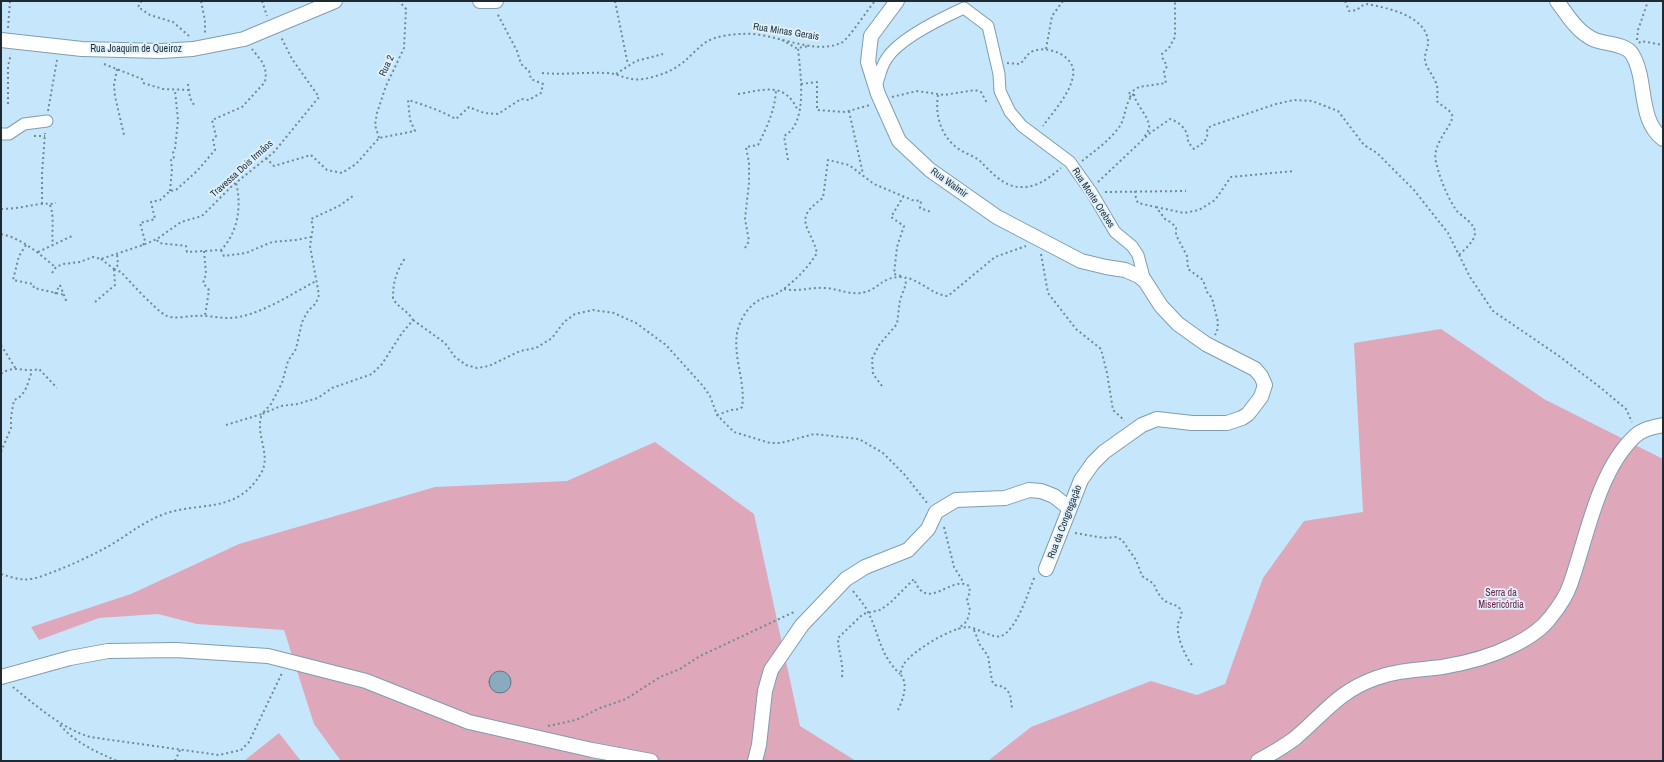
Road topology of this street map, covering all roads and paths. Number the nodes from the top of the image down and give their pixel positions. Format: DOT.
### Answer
graph roads {
  1 [pos="10,1"];
  2 [pos="140,1"];
  3 [pos="201,1"];
  4 [pos="335,1"];
  5 [pos="399,1"];
  6 [pos="480,1"];
  7 [pos="492,1"];
  8 [pos="496,1"];
  9 [pos="615,1"];
  10 [pos="875,1"];
  11 [pos="897,1"];
  12 [pos="1063,1"];
  13 [pos="1175,1"];
  14 [pos="1345,1"];
  15 [pos="1557,1"];
  16 [pos="1648,1"];
  17 [pos="276,26"];
  18 [pos="244,39"];
  19 [pos="780,39"];
  20 [pos="8,41"];
  21 [pos="1663,45"];
  22 [pos="816,46"];
  23 [pos="59,48"];
  24 [pos="199,48"];
  25 [pos="798,48"];
  26 [pos="1046,49"];
  27 [pos="1631,52"];
  28 [pos="663,54"];
  29 [pos="101,63"];
  30 [pos="1020,64"];
  31 [pos="628,65"];
  32 [pos="117,69"];
  33 [pos="542,73"];
  34 [pos="616,74"];
  35 [pos="188,84"];
  36 [pos="801,84"];
  37 [pos="189,90"];
  38 [pos="776,90"];
  39 [pos="175,91"];
  40 [pos="738,94"];
  41 [pos="938,95"];
  42 [pos="880,96"];
  43 [pos="1132,96"];
  44 [pos="987,103"];
  45 [pos="8,104"];
  46 [pos="194,105"];
  47 [pos="848,111"];
  48 [pos="799,112"];
  49 [pos="46,121"];
  50 [pos="1,134"];
  51 [pos="1034,134"];
  52 [pos="124,136"];
  53 [pos="379,138"];
  54 [pos="1663,139"];
  55 [pos="1141,142"];
  56 [pos="266,158"];
  57 [pos="788,160"];
  58 [pos="1072,165"];
  59 [pos="1294,171"];
  60 [pos="863,175"];
  61 [pos="236,183"];
  62 [pos="170,190"];
  63 [pos="1091,191"];
  64 [pos="1135,191"];
  65 [pos="1186,191"];
  66 [pos="353,196"];
  67 [pos="903,197"];
  68 [pos="56,203"];
  69 [pos="42,204"];
  70 [pos="50,205"];
  71 [pos="1156,207"];
  72 [pos="1,209"];
  73 [pos="931,212"];
  74 [pos="1,234"];
  75 [pos="72,236"];
  76 [pos="311,237"];
  77 [pos="157,239"];
  78 [pos="1038,241"];
  79 [pos="26,245"];
  80 [pos="53,245"];
  81 [pos="143,245"];
  82 [pos="745,248"];
  83 [pos="221,250"];
  84 [pos="204,251"];
  85 [pos="38,252"];
  86 [pos="118,254"];
  87 [pos="1459,255"];
  88 [pos="406,257"];
  89 [pos="102,259"];
  90 [pos="56,267"];
  91 [pos="114,269"];
  92 [pos="52,273"];
  93 [pos="905,278"];
  94 [pos="316,281"];
  95 [pos="1145,281"];
  96 [pos="784,289"];
  97 [pos="55,294"];
  98 [pos="65,295"];
  99 [pos="95,302"];
  100 [pos="67,304"];
  101 [pos="205,316"];
  102 [pos="413,320"];
  103 [pos="1206,344"];
  104 [pos="1,345"];
  105 [pos="16,369"];
  106 [pos="32,371"];
  107 [pos="1,374"];
  108 [pos="882,386"];
  109 [pos="56,388"];
  110 [pos="262,414"];
  111 [pos="717,415"];
  112 [pos="226,425"];
  113 [pos="1663,425"];
  114 [pos="1636,436"];
  115 [pos="1123,439"];
  116 [pos="1,452"];
  117 [pos="1069,508"];
  118 [pos="936,512"];
  119 [pos="1062,531"];
  120 [pos="1046,569"];
  121 [pos="1,574"];
  122 [pos="964,583"];
  123 [pos="851,589"];
  124 [pos="797,611"];
  125 [pos="868,613"];
  126 [pos="958,629"];
  127 [pos="973,629"];
  128 [pos="287,661"];
  129 [pos="1192,665"];
  130 [pos="900,674"];
  131 [pos="842,677"];
  132 [pos="6,681"];
  133 [pos="1012,708"];
  134 [pos="898,710"];
  135 [pos="56,720"];
  136 [pos="542,727"];
  137 [pos="180,750"];
  138 [pos="117,761"];
  139 [pos="176,761"];
  140 [pos="651,761"];
  141 [pos="756,761"];
  142 [pos="1258,761"];
  1 -- 20 [label="path"];
  2 -- 24 [label="path"];
  3 -- 24 [label="path"];
  4 -- 17 [label="street, Rua Joaquim de Queiroz"];
  5 -- 53 [label="path, Rua 2"];
  6 -- 7 [label="street"];
  7 -- 8 [label="street"];
  7 -- 53 [label="path"];
  9 -- 31 [label="path"];
  10 -- 22 [label="path, Rua Minas Gerais"];
  11 -- 42 [label="street, Rua Walmir"];
  12 -- 26 [label="path"];
  13 -- 43 [label="path"];
  14 -- 87 [label="path"];
  15 -- 27 [label="street"];
  16 -- 27 [label="path"];
  17 -- 18 [label="street, Rua Joaquim de Queiroz"];
  17 -- 56 [label="path, Travessa Dois Irmãos"];
  18 -- 24 [label="street, Rua Joaquim de Queiroz"];
  18 -- 62 [label="path"];
  19 -- 22 [label="path, Rua Minas Gerais"];
  19 -- 25 [label="path"];
  19 -- 34 [label="path, Rua Minas Gerais"];
  20 -- 23 [label="street, Rua Joaquim de Queiroz"];
  20 -- 45 [label="path"];
  21 -- 27 [label="path"];
  22 -- 25 [label="path"];
  23 -- 24 [label="street, Rua Joaquim de Queiroz"];
  23 -- 49 [label="path"];
  25 -- 36 [label="path"];
  26 -- 30 [label="path"];
  26 -- 51 [label="path"];
  27 -- 54 [label="street"];
  28 -- 31 [label="path"];
  29 -- 32 [label="path"];
  31 -- 34 [label="path"];
  32 -- 39 [label="path"];
  32 -- 52 [label="path"];
  33 -- 34 [label="path, Rua Minas Gerais"];
  35 -- 37 [label="path"];
  36 -- 47 [label="path"];
  36 -- 48 [label="path"];
  37 -- 39 [label="path"];
  37 -- 46 [label="path"];
  38 -- 40 [label="path"];
  38 -- 48 [label="path"];
  38 -- 82 [label="path"];
  39 -- 62 [label="path"];
  41 -- 42 [label="path"];
  41 -- 44 [label="path"];
  41 -- 58 [label="path"];
  42 -- 47 [label="path"];
  42 -- 51 [label="street, Rua Monte Orebes"];
  42 -- 78 [label="street, Rua Walmir"];
  43 -- 55 [label="path"];
  43 -- 58 [label="path"];
  47 -- 60 [label="path"];
  48 -- 57 [label="path"];
  49 -- 50 [label="street"];
  49 -- 69 [label="path"];
  51 -- 58 [label="street, Rua Monte Orebes"];
  53 -- 56 [label="path"];
  55 -- 63 [label="path"];
  55 -- 87 [label="path"];
  56 -- 61 [label="path, Travessa Dois Irmãos"];
  58 -- 63 [label="street, Rua Monte Orebes"];
  59 -- 71 [label="path"];
  60 -- 67 [label="path"];
  60 -- 96 [label="path"];
  61 -- 77 [label="path, Travessa Dois Irmãos"];
  61 -- 83 [label="path"];
  62 -- 81 [label="path"];
  63 -- 64 [label="path"];
  63 -- 95 [label="street, Rua Monte Orebes"];
  64 -- 65 [label="path"];
  64 -- 71 [label="path"];
  66 -- 76 [label="path"];
  67 -- 73 [label="path"];
  67 -- 93 [label="path"];
  68 -- 70 [label="path"];
  69 -- 70 [label="path"];
  69 -- 72 [label="path"];
  70 -- 80 [label="path"];
  71 -- 103 [label="path"];
  74 -- 79 [label="path"];
  75 -- 80 [label="path"];
  76 -- 83 [label="path"];
  76 -- 94 [label="path"];
  77 -- 81 [label="path, Travessa Dois Irmãos"];
  77 -- 84 [label="path"];
  78 -- 93 [label="path"];
  78 -- 95 [label="street, Rua Walmir"];
  78 -- 115 [label="path"];
  79 -- 85 [label="path"];
  79 -- 97 [label="path"];
  80 -- 85 [label="path"];
  81 -- 86 [label="path, Travessa Dois Irmãos"];
  83 -- 84 [label="path"];
  84 -- 101 [label="path"];
  85 -- 90 [label="path"];
  86 -- 89 [label="path, Travessa Dois Irmãos"];
  86 -- 91 [label="path"];
  87 -- 114 [label="path"];
  88 -- 102 [label="path"];
  89 -- 90 [label="path, Travessa Dois Irmãos"];
  89 -- 91 [label="path"];
  90 -- 92 [label="path"];
  91 -- 99 [label="path"];
  91 -- 101 [label="path"];
  93 -- 96 [label="path"];
  93 -- 108 [label="path"];
  94 -- 101 [label="path"];
  94 -- 110 [label="path"];
  95 -- 103 [label="street, Rua da Congregação"];
  96 -- 111 [label="path"];
  97 -- 98 [label="path"];
  97 -- 98 [label="path"];
  98 -- 100 [label="path"];
  102 -- 110 [label="path"];
  102 -- 111 [label="path"];
  103 -- 115 [label="street, Rua da Congregação"];
  104 -- 105 [label="path"];
  105 -- 106 [label="path"];
  105 -- 107 [label="path"];
  106 -- 109 [label="path"];
  106 -- 116 [label="path"];
  110 -- 112 [label="path"];
  110 -- 121 [label="path"];
  111 -- 118 [label="path"];
  113 -- 114 [label="street"];
  114 -- 142 [label="street"];
  115 -- 117 [label="street, Rua da Congregação"];
  117 -- 118 [label="street"];
  117 -- 119 [label="street, Rua da Congregação"];
  118 -- 122 [label="path"];
  118 -- 141 [label="street"];
  119 -- 120 [label="street, Rua da Congregação"];
  119 -- 129 [label="path"];
  120 -- 127 [label="path"];
  122 -- 125 [label="path"];
  122 -- 126 [label="path"];
  123 -- 125 [label="path"];
  124 -- 136 [label="path"];
  125 -- 130 [label="path"];
  125 -- 131 [label="path"];
  126 -- 127 [label="path"];
  126 -- 130 [label="path"];
  127 -- 133 [label="path"];
  128 -- 132 [label="street"];
  128 -- 137 [label="path"];
  128 -- 140 [label="street"];
  130 -- 134 [label="path"];
  132 -- 135 [label="path"];
  135 -- 137 [label="path"];
  135 -- 138 [label="path"];
  137 -- 139 [label="path"];
}
